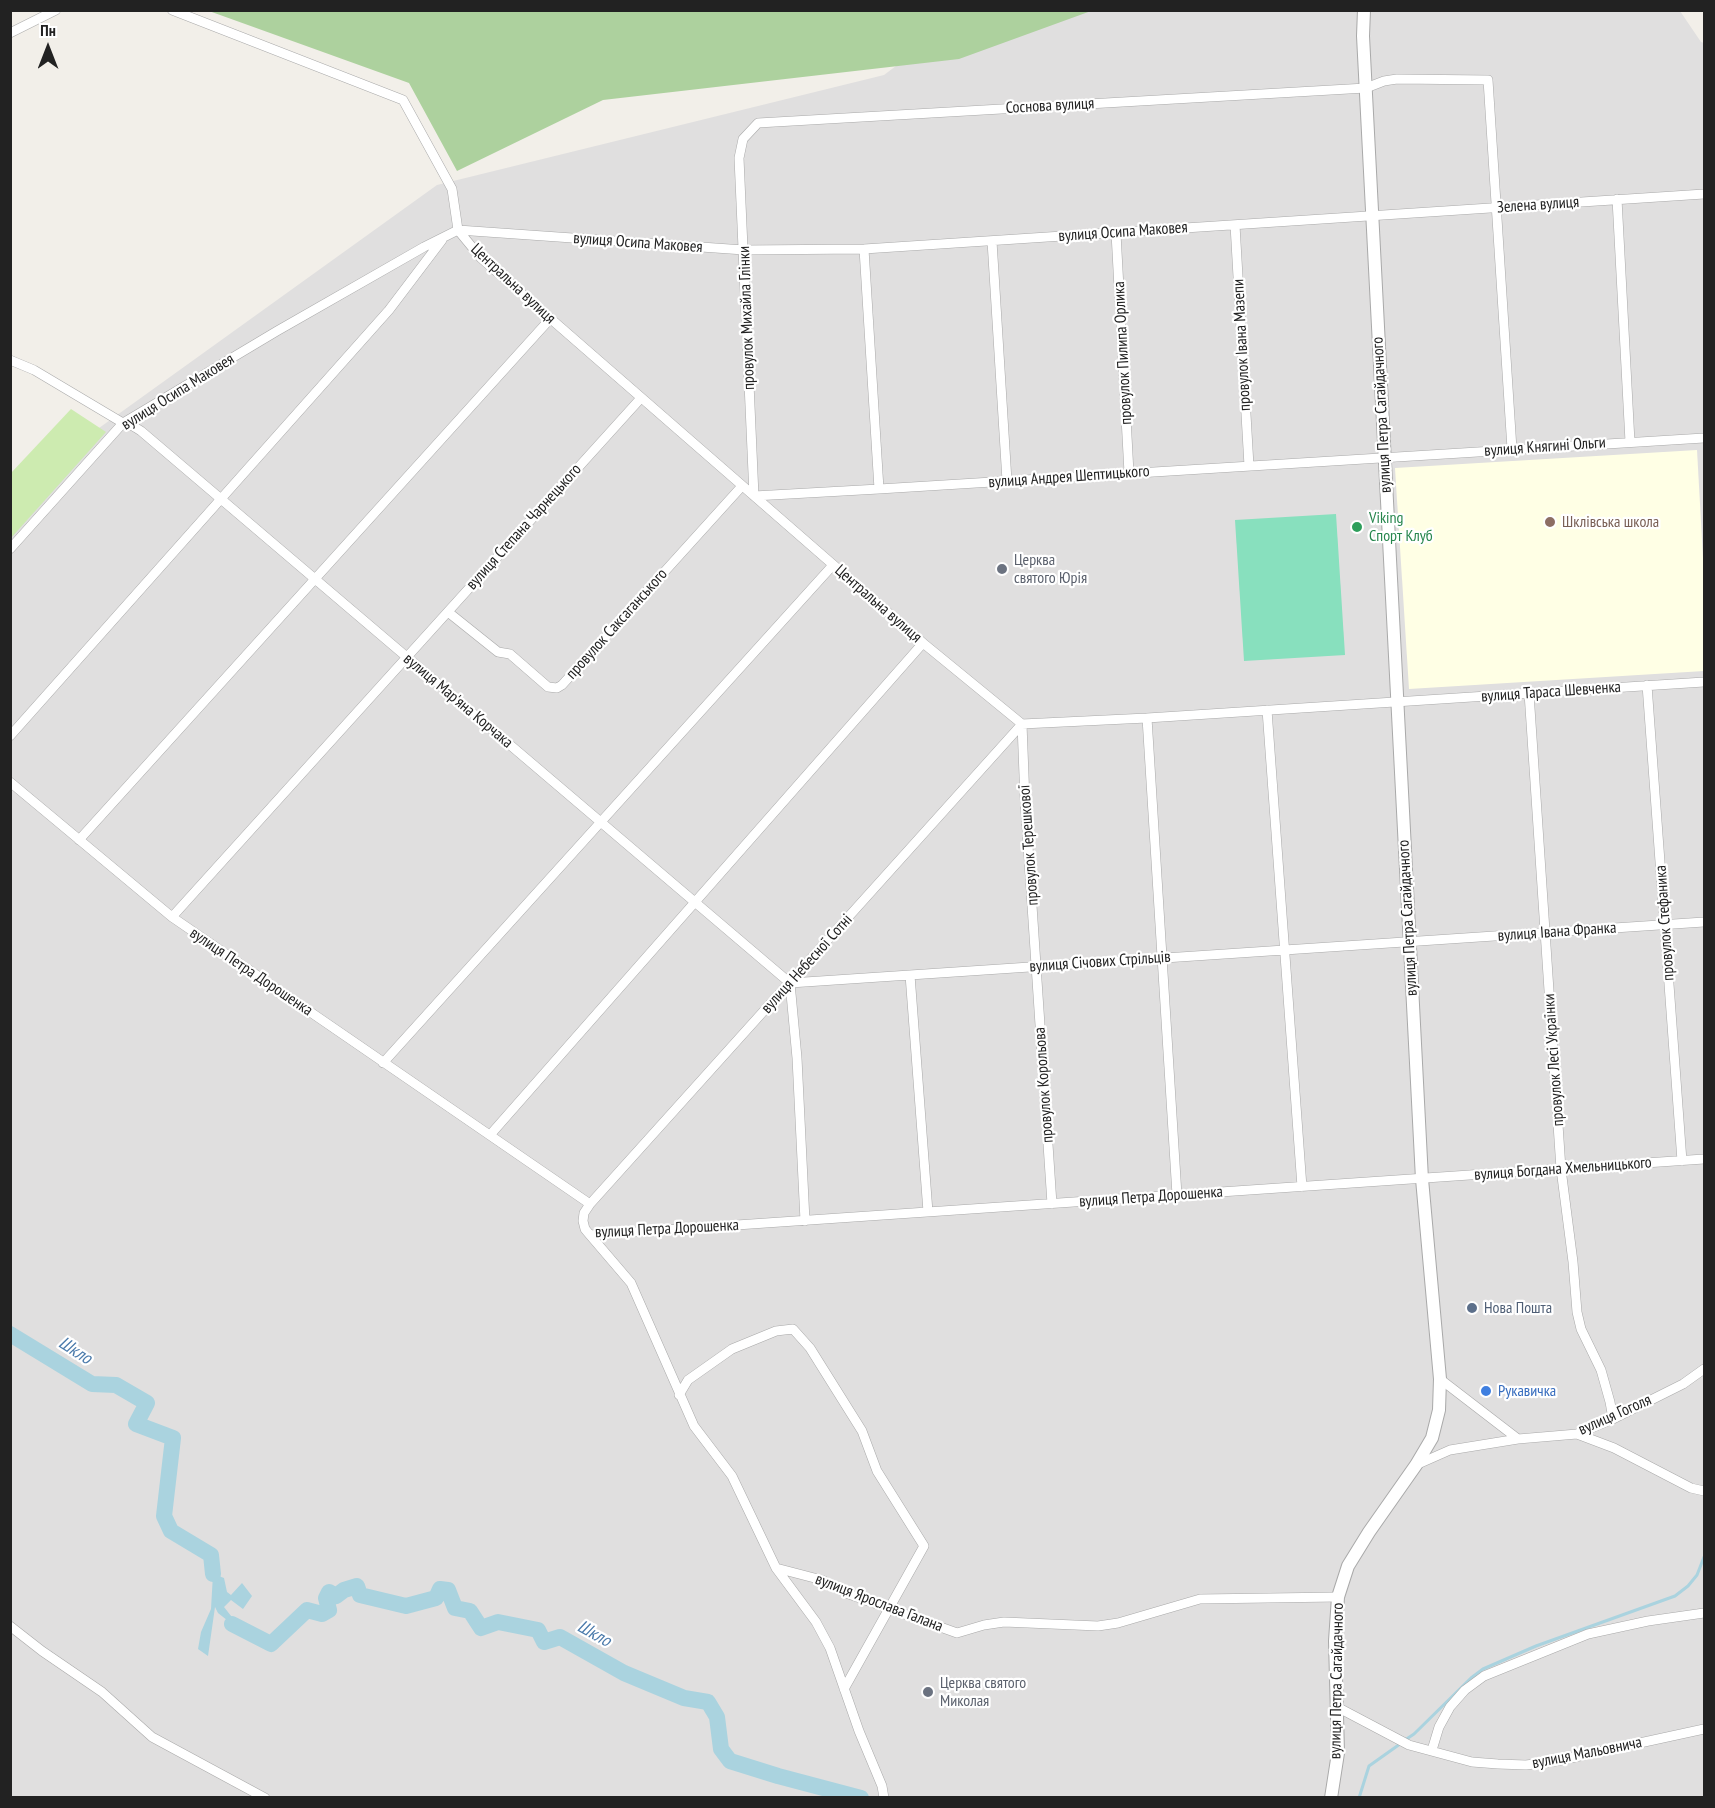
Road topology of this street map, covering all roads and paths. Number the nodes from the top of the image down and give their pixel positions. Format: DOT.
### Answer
graph roads {
  1 [pos="57,10"];
  2 [pos="172,10"];
  3 [pos="1364,10"];
  4 [pos="10,33"];
  5 [pos="1366,88"];
  6 [pos="743,139"];
  7 [pos="1704,194"];
  8 [pos="1617,199"];
  9 [pos="1496,207"];
  10 [pos="1372,216"];
  11 [pos="1235,225"];
  12 [pos="458,230"];
  13 [pos="1116,233"];
  14 [pos="445,236"];
  15 [pos="993,241"];
  16 [pos="864,249"];
  17 [pos="744,250"];
  18 [pos="550,319"];
  19 [pos="10,360"];
  20 [pos="641,398"];
  21 [pos="123,423"];
  22 [pos="1704,438"];
  23 [pos="1630,442"];
  24 [pos="1512,450"];
  25 [pos="1385,457"];
  26 [pos="1249,466"];
  27 [pos="1130,473"];
  28 [pos="1007,481"];
  29 [pos="742,486"];
  30 [pos="879,489"];
  31 [pos="754,496"];
  32 [pos="221,499"];
  33 [pos="10,549"];
  34 [pos="832,565"];
  35 [pos="315,579"];
  36 [pos="447,612"];
  37 [pos="923,643"];
  38 [pos="407,657"];
  39 [pos="1704,681"];
  40 [pos="1647,685"];
  41 [pos="1529,693"];
  42 [pos="1397,702"];
  43 [pos="1267,710"];
  44 [pos="1147,718"];
  45 [pos="1022,724"];
  46 [pos="10,736"];
  47 [pos="10,782"];
  48 [pos="600,822"];
  49 [pos="79,840"];
  50 [pos="695,902"];
  51 [pos="172,918"];
  52 [pos="1704,922"];
  53 [pos="1665,924"];
  54 [pos="1545,932"];
  55 [pos="1410,942"];
  56 [pos="1285,950"];
  57 [pos="1162,958"];
  58 [pos="1036,967"];
  59 [pos="910,975"];
  60 [pos="790,983"];
  61 [pos="383,1063"];
  62 [pos="490,1136"];
  63 [pos="1704,1160"];
  64 [pos="1682,1161"];
  65 [pos="1561,1169"];
  66 [pos="1422,1179"];
  67 [pos="1302,1187"];
  68 [pos="1177,1195"];
  69 [pos="590,1204"];
  70 [pos="1052,1204"];
  71 [pos="928,1212"];
  72 [pos="805,1221"];
  73 [pos="590,1235"];
  74 [pos="1704,1369"];
  75 [pos="1440,1379"];
  76 [pos="680,1395"];
  77 [pos="1613,1419"];
  78 [pos="1577,1434"];
  79 [pos="1518,1439"];
  80 [pos="1416,1465"];
  81 [pos="1704,1491"];
  82 [pos="776,1568"];
  83 [pos="1338,1597"];
  84 [pos="889,1608"];
  85 [pos="1704,1612"];
  86 [pos="10,1626"];
  87 [pos="844,1689"];
  88 [pos="1337,1707"];
  89 [pos="1704,1729"];
  90 [pos="1432,1750"];
  91 [pos="265,1797"];
  92 [pos="884,1797"];
  93 [pos="1331,1797"];
  1 -- 4 [label="street"];
  2 -- 12 [label="street"];
  3 -- 5 [label="street, вулиця Петра Сагайдачного"];
  5 -- 6 [label="street, Соснова вулиця"];
  5 -- 9 [label="street, Соснова вулиця"];
  5 -- 10 [label="street, вулиця Петра Сагайдачного"];
  6 -- 17 [label="street, провулок Михайла Глінки"];
  7 -- 8 [label="street, Зелена вулиця"];
  8 -- 9 [label="street, Зелена вулиця"];
  8 -- 23 [label="street"];
  9 -- 10 [label="street, Зелена вулиця"];
  9 -- 24 [label="street"];
  10 -- 11 [label="street, вулиця Осипа Маковея"];
  10 -- 25 [label="street, вулиця Петра Сагайдачного"];
  11 -- 13 [label="street, вулиця Осипа Маковея"];
  11 -- 26 [label="street, провулок Івана Мазепи"];
  12 -- 14 [label="street, вулиця Осипа Маковея"];
  12 -- 17 [label="street, вулиця Осипа Маковея"];
  12 -- 18 [label="street, Центральна вулиця"];
  13 -- 15 [label="street, вулиця Осипа Маковея"];
  13 -- 27 [label="street, провулок Пилипа Орлика"];
  14 -- 21 [label="street, вулиця Осипа Маковея"];
  14 -- 32 [label="street"];
  15 -- 16 [label="street, вулиця Осипа Маковея"];
  15 -- 28 [label="street"];
  16 -- 17 [label="street, вулиця Осипа Маковея"];
  16 -- 30 [label="street"];
  17 -- 31 [label="street, провулок Михайла Глінки"];
  18 -- 20 [label="street, Центральна вулиця"];
  18 -- 35 [label="street"];
  19 -- 21 [label="street, вулиця Мар'яна Корчака"];
  20 -- 29 [label="street, Центральна вулиця"];
  20 -- 36 [label="street, вулиця Степана Чарнецького"];
  21 -- 32 [label="street, вулиця Мар'яна Корчака"];
  21 -- 33 [label="street, вулиця Осипа Маковея"];
  22 -- 23 [label="street, вулиця Княгині Ольги"];
  23 -- 24 [label="street, вулиця Княгині Ольги"];
  24 -- 25 [label="street, вулиця Княгині Ольги"];
  25 -- 26 [label="street, вулиця Андрея Шептицького"];
  25 -- 42 [label="street, вулиця Петра Сагайдачного"];
  26 -- 27 [label="street, вулиця Андрея Шептицького"];
  27 -- 28 [label="street, вулиця Андрея Шептицького"];
  28 -- 30 [label="street, вулиця Андрея Шептицького"];
  29 -- 31 [label="street, Центральна вулиця"];
  29 -- 36 [label="street, провулок Саксаганського"];
  30 -- 31 [label="street, вулиця Андрея Шептицького"];
  31 -- 34 [label="street, Центральна вулиця"];
  32 -- 35 [label="street, вулиця Мар'яна Корчака"];
  32 -- 46 [label="street"];
  34 -- 37 [label="street, Центральна вулиця"];
  34 -- 48 [label="street"];
  35 -- 38 [label="street, вулиця Мар'яна Корчака"];
  35 -- 49 [label="street"];
  36 -- 38 [label="street, вулиця Степана Чарнецького"];
  37 -- 45 [label="street, Центральна вулиця"];
  37 -- 50 [label="street"];
  38 -- 48 [label="street, вулиця Мар'яна Корчака"];
  38 -- 51 [label="street, вулиця Степана Чарнецького"];
  39 -- 40 [label="street, вулиця Тараса Шевченка"];
  40 -- 41 [label="street, вулиця Тараса Шевченка"];
  40 -- 53 [label="street, провулок Стефаника"];
  41 -- 42 [label="street, вулиця Тараса Шевченка"];
  41 -- 54 [label="street, провулок Лесі Українки"];
  42 -- 43 [label="street"];
  42 -- 55 [label="street, вулиця Петра Сагайдачного"];
  43 -- 44 [label="street"];
  43 -- 56 [label="street"];
  44 -- 45 [label="street"];
  44 -- 57 [label="street"];
  45 -- 58 [label="street, провулок Терешкової"];
  45 -- 60 [label="street, вулиця Небесної Сотні"];
  47 -- 49 [label="street, вулиця Петра Дорошенка"];
  48 -- 50 [label="street, вулиця Мар'яна Корчака"];
  48 -- 61 [label="street"];
  49 -- 51 [label="street, вулиця Петра Дорошенка"];
  50 -- 60 [label="street, вулиця Мар'яна Корчака"];
  50 -- 62 [label="street"];
  51 -- 61 [label="street, вулиця Петра Дорошенка"];
  52 -- 53 [label="street, вулиця Івана Франка"];
  53 -- 54 [label="street, вулиця Івана Франка"];
  53 -- 64 [label="street, провулок Стефаника"];
  54 -- 55 [label="street, вулиця Івана Франка"];
  54 -- 65 [label="street, провулок Лесі Українки"];
  55 -- 56 [label="street, вулиця Січових Стрільців"];
  55 -- 66 [label="street, вулиця Петра Сагайдачного"];
  56 -- 57 [label="street, вулиця Січових Стрільців"];
  56 -- 67 [label="street"];
  57 -- 58 [label="street, вулиця Січових Стрільців"];
  57 -- 68 [label="street"];
  58 -- 59 [label="street, вулиця Січових Стрільців"];
  58 -- 70 [label="street, провулок Корольова"];
  59 -- 60 [label="street, вулиця Січових Стрільців"];
  59 -- 71 [label="street"];
  60 -- 69 [label="street, вулиця Небесної Сотні"];
  60 -- 72 [label="street"];
  61 -- 62 [label="street, вулиця Петра Дорошенка"];
  62 -- 69 [label="street, вулиця Петра Дорошенка"];
  63 -- 64 [label="street, вулиця Богдана Хмельницького"];
  64 -- 65 [label="street, вулиця Богдана Хмельницького"];
  65 -- 66 [label="street, вулиця Богдана Хмельницького"];
  65 -- 77 [label="street, провулок Лесі Українки"];
  66 -- 67 [label="street, вулиця Петра Дорошенка"];
  66 -- 75 [label="street, вулиця Петра Сагайдачного"];
  67 -- 68 [label="street, вулиця Петра Дорошенка"];
  68 -- 70 [label="street, вулиця Петра Дорошенка"];
  69 -- 73 [label="street, вулиця Петра Дорошенка"];
  70 -- 71 [label="street, вулиця Петра Дорошенка"];
  71 -- 72 [label="street, вулиця Петра Дорошенка"];
  72 -- 73 [label="street, вулиця Петра Дорошенка"];
  73 -- 76 [label="street"];
  74 -- 77 [label="street, вулиця Гоголя"];
  75 -- 79 [label="street"];
  75 -- 80 [label="street, вулиця Петра Сагайдачного"];
  76 -- 82 [label="street"];
  76 -- 84 [label="street"];
  77 -- 78 [label="street, вулиця Гоголя"];
  78 -- 79 [label="street, вулиця Гоголя"];
  78 -- 81 [label="street"];
  79 -- 80 [label="street, вулиця Гоголя"];
  80 -- 83 [label="street, вулиця Петра Сагайдачного"];
  82 -- 84 [label="street, вулиця Ярослава Галана"];
  82 -- 87 [label="street"];
  83 -- 84 [label="street, вулиця Ярослава Галана"];
  83 -- 88 [label="street, вулиця Петра Сагайдачного"];
  84 -- 87 [label="street"];
  85 -- 90 [label="street"];
  86 -- 91 [label="street"];
  87 -- 92 [label="street"];
  88 -- 90 [label="street, вулиця Мальовнича"];
  88 -- 93 [label="street, вулиця Петра Сагайдачного"];
  89 -- 90 [label="street, вулиця Мальовнича"];
}
